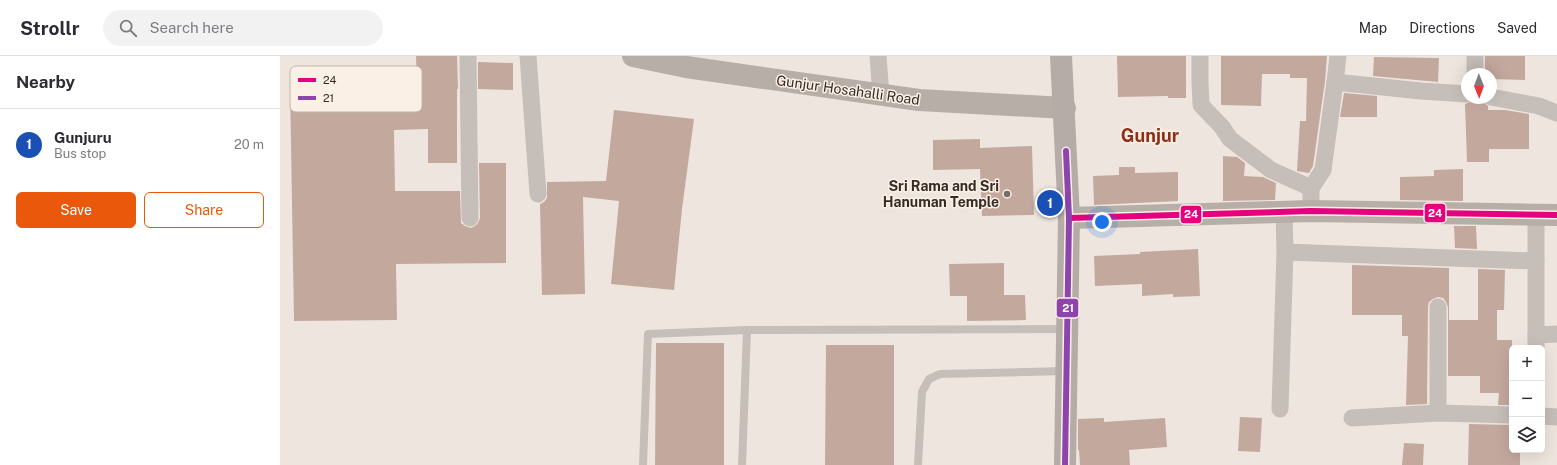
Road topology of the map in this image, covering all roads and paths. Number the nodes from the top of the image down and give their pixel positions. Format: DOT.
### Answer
graph roads {
  1 [pos="468,56"];
  2 [pos="528,56"];
  3 [pos="633,56"];
  4 [pos="878,56"];
  5 [pos="1061,56"];
  6 [pos="1200,56"];
  7 [pos="1338,56"];
  8 [pos="1475,56"];
  9 [pos="1475,68"];
  10 [pos="1335,82"];
  11 [pos="1461,94"];
  12 [pos="881,95"];
  13 [pos="1497,99"];
  14 [pos="1065,108"];
  15 [pos="1557,114"];
  16 [pos="1311,188"];
  17 [pos="538,194"];
  18 [pos="1284,211"];
  19 [pos="1311,211"];
  20 [pos="1547,215"];
  21 [pos="470,218"];
  22 [pos="1069,218"];
  23 [pos="1285,252"];
  24 [pos="1536,261"];
  25 [pos="1438,307"];
  26 [pos="1067,329"];
  27 [pos="747,330"];
  28 [pos="1557,334"];
  29 [pos="1536,341"];
  30 [pos="1067,371"];
  31 [pos="1280,408"];
  32 [pos="1438,413"];
  33 [pos="1509,415"];
  34 [pos="1545,416"];
  35 [pos="1557,417"];
  36 [pos="1352,418"];
  37 [pos="643,465"];
  38 [pos="742,465"];
  39 [pos="918,465"];
  40 [pos="1065,465"];
  1 -- 21 [label="street"];
  2 -- 17 [label="street"];
  3 -- 12 [label="street, Gunjur Hosahalli Road"];
  4 -- 12 [label="street"];
  5 -- 14 [label="main road"];
  6 -- 16 [label="street"];
  7 -- 10 [label="street"];
  8 -- 9 [label="street"];
  10 -- 11 [label="street"];
  10 -- 16 [label="street"];
  12 -- 14 [label="street, Gunjur Hosahalli Road"];
  13 -- 15 [label="street"];
  14 -- 22 [label="main road"];
  16 -- 19 [label="street"];
  18 -- 19 [label="street"];
  18 -- 22 [label="street"];
  18 -- 23 [label="street"];
  19 -- 20 [label="street"];
  20 -- 24 [label="street"];
  22 -- 26 [label="main road"];
  23 -- 24 [label="street"];
  23 -- 31 [label="street"];
  24 -- 29 [label="street"];
  25 -- 32 [label="street"];
  26 -- 27 [label="lane"];
  26 -- 30 [label="main road"];
  27 -- 37 [label="lane"];
  27 -- 38 [label="lane"];
  28 -- 29 [label="street"];
  30 -- 39 [label="lane"];
  30 -- 40 [label="main road"];
  32 -- 33 [label="street"];
  32 -- 36 [label="street"];
  34 -- 35 [label="street"];
}
